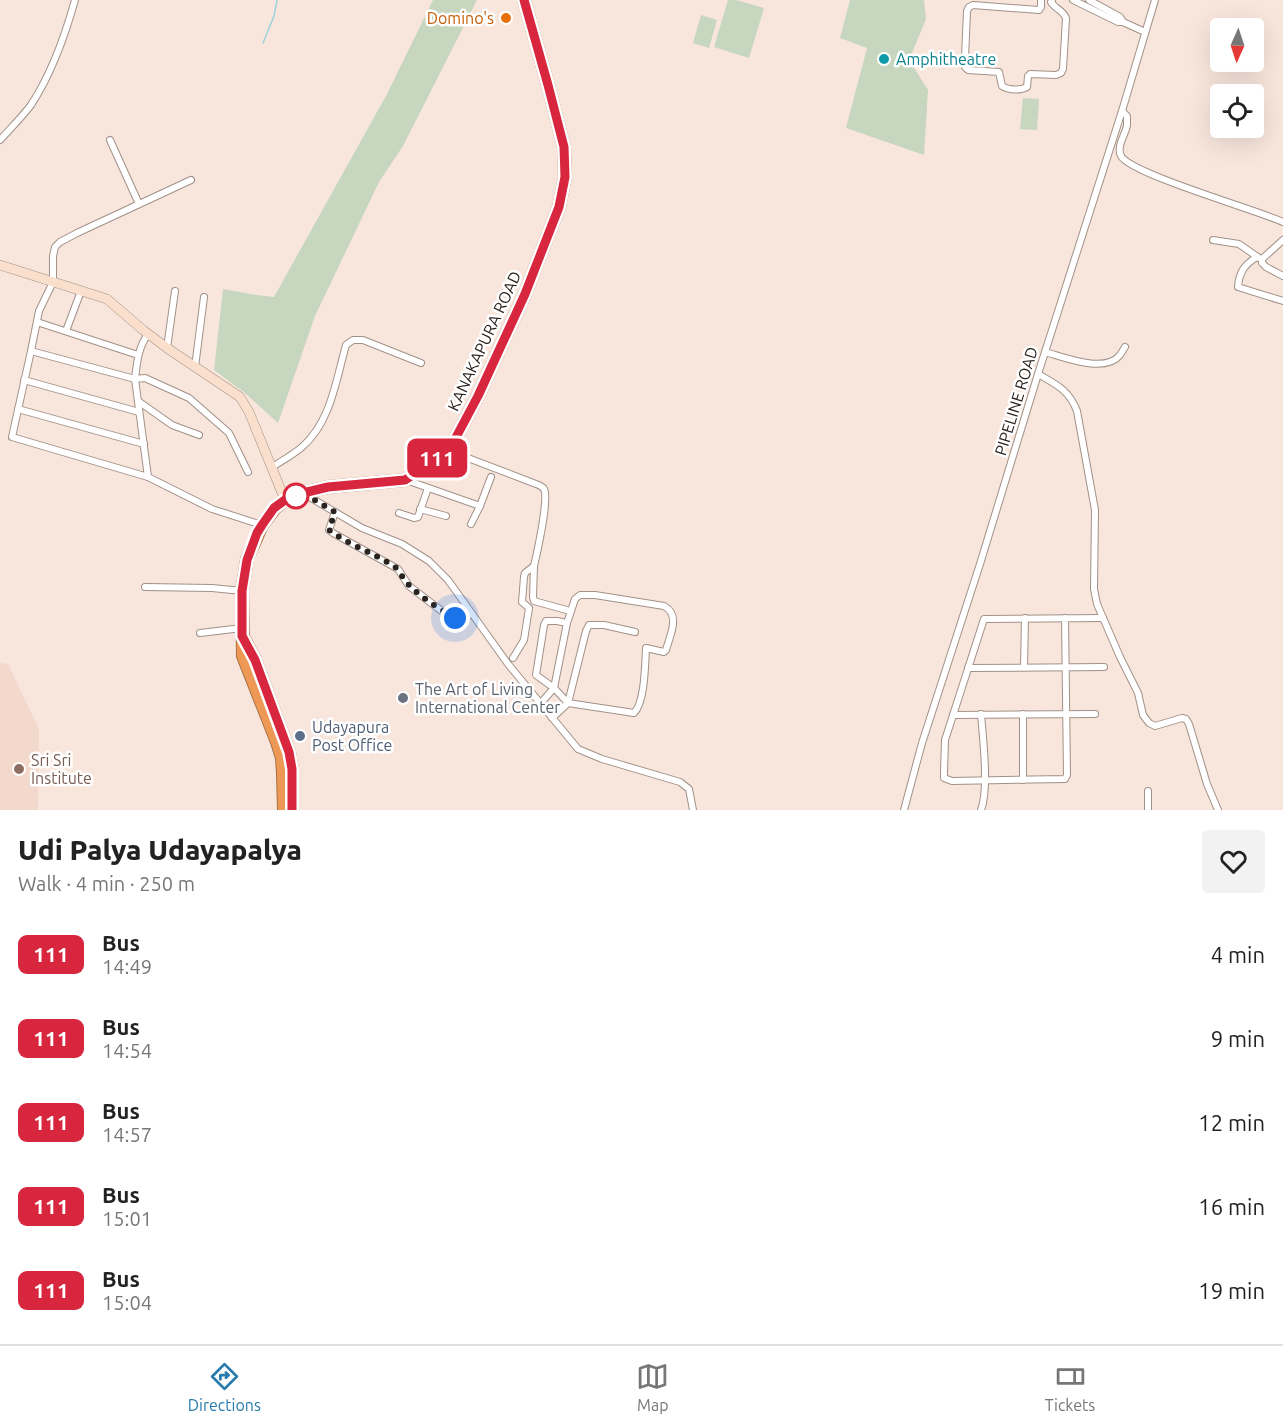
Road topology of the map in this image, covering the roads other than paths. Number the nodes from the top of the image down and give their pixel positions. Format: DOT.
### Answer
graph roads {
  1 [pos="75,0"];
  2 [pos="524,0"];
  3 [pos="1041,0"];
  4 [pos="1052,0"];
  5 [pos="1073,0"];
  6 [pos="1089,0"];
  7 [pos="1155,0"];
  8 [pos="994,4"];
  9 [pos="1124,22"];
  10 [pos="1145,32"];
  11 [pos="1122,111"];
  12 [pos="0,140"];
  13 [pos="110,140"];
  14 [pos="191,180"];
  15 [pos="139,204"];
  16 [pos="1283,222"];
  17 [pos="1213,240"];
  18 [pos="1283,240"];
  19 [pos="1260,258"];
  20 [pos="0,264"];
  21 [pos="1283,276"];
  22 [pos="53,282"];
  23 [pos="81,291"];
  24 [pos="175,291"];
  25 [pos="204,297"];
  26 [pos="1283,301"];
  27 [pos="37,322"];
  28 [pos="66,331"];
  29 [pos="148,334"];
  30 [pos="1125,346"];
  31 [pos="167,348"];
  32 [pos="30,351"];
  33 [pos="1045,352"];
  34 [pos="138,355"];
  35 [pos="421,363"];
  36 [pos="195,367"];
  37 [pos="1038,374"];
  38 [pos="135,379"];
  39 [pos="24,381"];
  40 [pos="138,401"];
  41 [pos="18,409"];
  42 [pos="140,412"];
  43 [pos="199,435"];
  44 [pos="144,444"];
  45 [pos="447,450"];
  46 [pos="271,468"];
  47 [pos="248,472"];
  48 [pos="148,477"];
  49 [pos="491,477"];
  50 [pos="405,480"];
  51 [pos="428,488"];
  52 [pos="303,493"];
  53 [pos="285,500"];
  54 [pos="480,506"];
  55 [pos="420,509"];
  56 [pos="335,512"];
  57 [pos="399,513"];
  58 [pos="446,516"];
  59 [pos="471,524"];
  60 [pos="262,525"];
  61 [pos="534,566"];
  62 [pos="145,586"];
  63 [pos="242,591"];
  64 [pos="570,611"];
  65 [pos="471,613"];
  66 [pos="1025,618"];
  67 [pos="1065,618"];
  68 [pos="1103,618"];
  69 [pos="567,623"];
  70 [pos="242,632"];
  71 [pos="635,632"];
  72 [pos="200,633"];
  73 [pos="513,658"];
  74 [pos="1024,667"];
  75 [pos="1065,667"];
  76 [pos="1104,667"];
  77 [pos="968,668"];
  78 [pos="554,688"];
  79 [pos="568,703"];
  80 [pos="540,704"];
  81 [pos="981,714"];
  82 [pos="1023,714"];
  83 [pos="1066,714"];
  84 [pos="1095,714"];
  85 [pos="953,715"];
  86 [pos="552,718"];
  87 [pos="280,740"];
  88 [pos="985,780"];
  89 [pos="1023,780"];
  90 [pos="1148,790"];
  91 [pos="284,810"];
  92 [pos="292,810"];
  93 [pos="693,810"];
  94 [pos="904,810"];
  95 [pos="981,810"];
  96 [pos="1148,810"];
  97 [pos="1218,810"];
  1 -- 12 [label="street"];
  2 -- 45 [label="highway, KANAKAPURA ROAD"];
  3 -- 8 [label="street"];
  4 -- 8 [label="street"];
  5 -- 9 [label="street"];
  6 -- 9 [label="street"];
  7 -- 10 [label="street, PIPELINE ROAD"];
  9 -- 10 [label="street"];
  10 -- 11 [label="street, PIPELINE ROAD"];
  11 -- 16 [label="street"];
  11 -- 33 [label="street, PIPELINE ROAD"];
  13 -- 15 [label="street"];
  14 -- 15 [label="street"];
  15 -- 22 [label="street"];
  17 -- 19 [label="street"];
  18 -- 19 [label="street"];
  19 -- 21 [label="street"];
  19 -- 26 [label="street"];
  20 -- 22 [label="street"];
  22 -- 23 [label="street"];
  22 -- 27 [label="street"];
  23 -- 28 [label="street"];
  23 -- 29 [label="street"];
  24 -- 31 [label="street"];
  25 -- 36 [label="street"];
  27 -- 28 [label="street"];
  27 -- 32 [label="street"];
  28 -- 34 [label="street"];
  29 -- 31 [label="street"];
  29 -- 34 [label="street"];
  30 -- 33 [label="street"];
  31 -- 36 [label="street"];
  32 -- 38 [label="street"];
  32 -- 39 [label="street"];
  33 -- 37 [label="street, PIPELINE ROAD"];
  34 -- 38 [label="street"];
  35 -- 46 [label="street"];
  36 -- 46 [label="street"];
  37 -- 68 [label="street"];
  37 -- 94 [label="street, PIPELINE ROAD"];
  38 -- 40 [label="street"];
  38 -- 47 [label="street"];
  39 -- 41 [label="street"];
  39 -- 42 [label="street"];
  40 -- 42 [label="street"];
  40 -- 43 [label="street"];
  41 -- 44 [label="street"];
  41 -- 48 [label="street"];
  42 -- 44 [label="street"];
  44 -- 48 [label="street"];
  45 -- 50 [label="highway, KANAKAPURA ROAD"];
  45 -- 61 [label="street"];
  46 -- 53 [label="street"];
  48 -- 60 [label="street"];
  49 -- 54 [label="street"];
  50 -- 51 [label="street"];
  50 -- 52 [label="highway, KANAKAPURA ROAD"];
  51 -- 54 [label="street"];
  51 -- 55 [label="street"];
  52 -- 53 [label="highway, KANAKAPURA ROAD"];
  52 -- 56 [label="street"];
  53 -- 60 [label="highway, KANAKAPURA ROAD"];
  54 -- 59 [label="street"];
  55 -- 57 [label="street"];
  55 -- 58 [label="street"];
  56 -- 65 [label="street"];
  56 -- 65 [label="street"];
  60 -- 63 [label="highway, KANAKAPURA ROAD"];
  61 -- 64 [label="street"];
  61 -- 73 [label="street"];
  62 -- 63 [label="street"];
  63 -- 70 [label="highway, KANAKAPURA ROAD"];
  64 -- 69 [label="street"];
  64 -- 79 [label="street"];
  65 -- 80 [label="street"];
  66 -- 67 [label="street"];
  66 -- 74 [label="street"];
  66 -- 77 [label="street"];
  67 -- 68 [label="street"];
  67 -- 75 [label="street"];
  68 -- 97 [label="street"];
  69 -- 78 [label="street"];
  69 -- 78 [label="street"];
  70 -- 72 [label="street"];
  70 -- 87 [label="highway, KANAKAPURA ROAD"];
  71 -- 79 [label="street"];
  74 -- 75 [label="street"];
  74 -- 77 [label="street"];
  75 -- 76 [label="street"];
  75 -- 83 [label="street"];
  77 -- 85 [label="street"];
  78 -- 79 [label="street"];
  78 -- 80 [label="street"];
  79 -- 86 [label="street"];
  80 -- 86 [label="street"];
  81 -- 82 [label="street"];
  81 -- 85 [label="street"];
  81 -- 88 [label="street"];
  82 -- 83 [label="street"];
  82 -- 89 [label="street"];
  83 -- 84 [label="street"];
  83 -- 89 [label="street"];
  85 -- 88 [label="street"];
  86 -- 93 [label="street"];
  87 -- 91 [label="highway, KANAKAPURA ROAD"];
  87 -- 92 [label="highway, KANAKAPURA ROAD"];
  88 -- 89 [label="street"];
  88 -- 95 [label="street"];
  90 -- 96 [label="street"];
}
